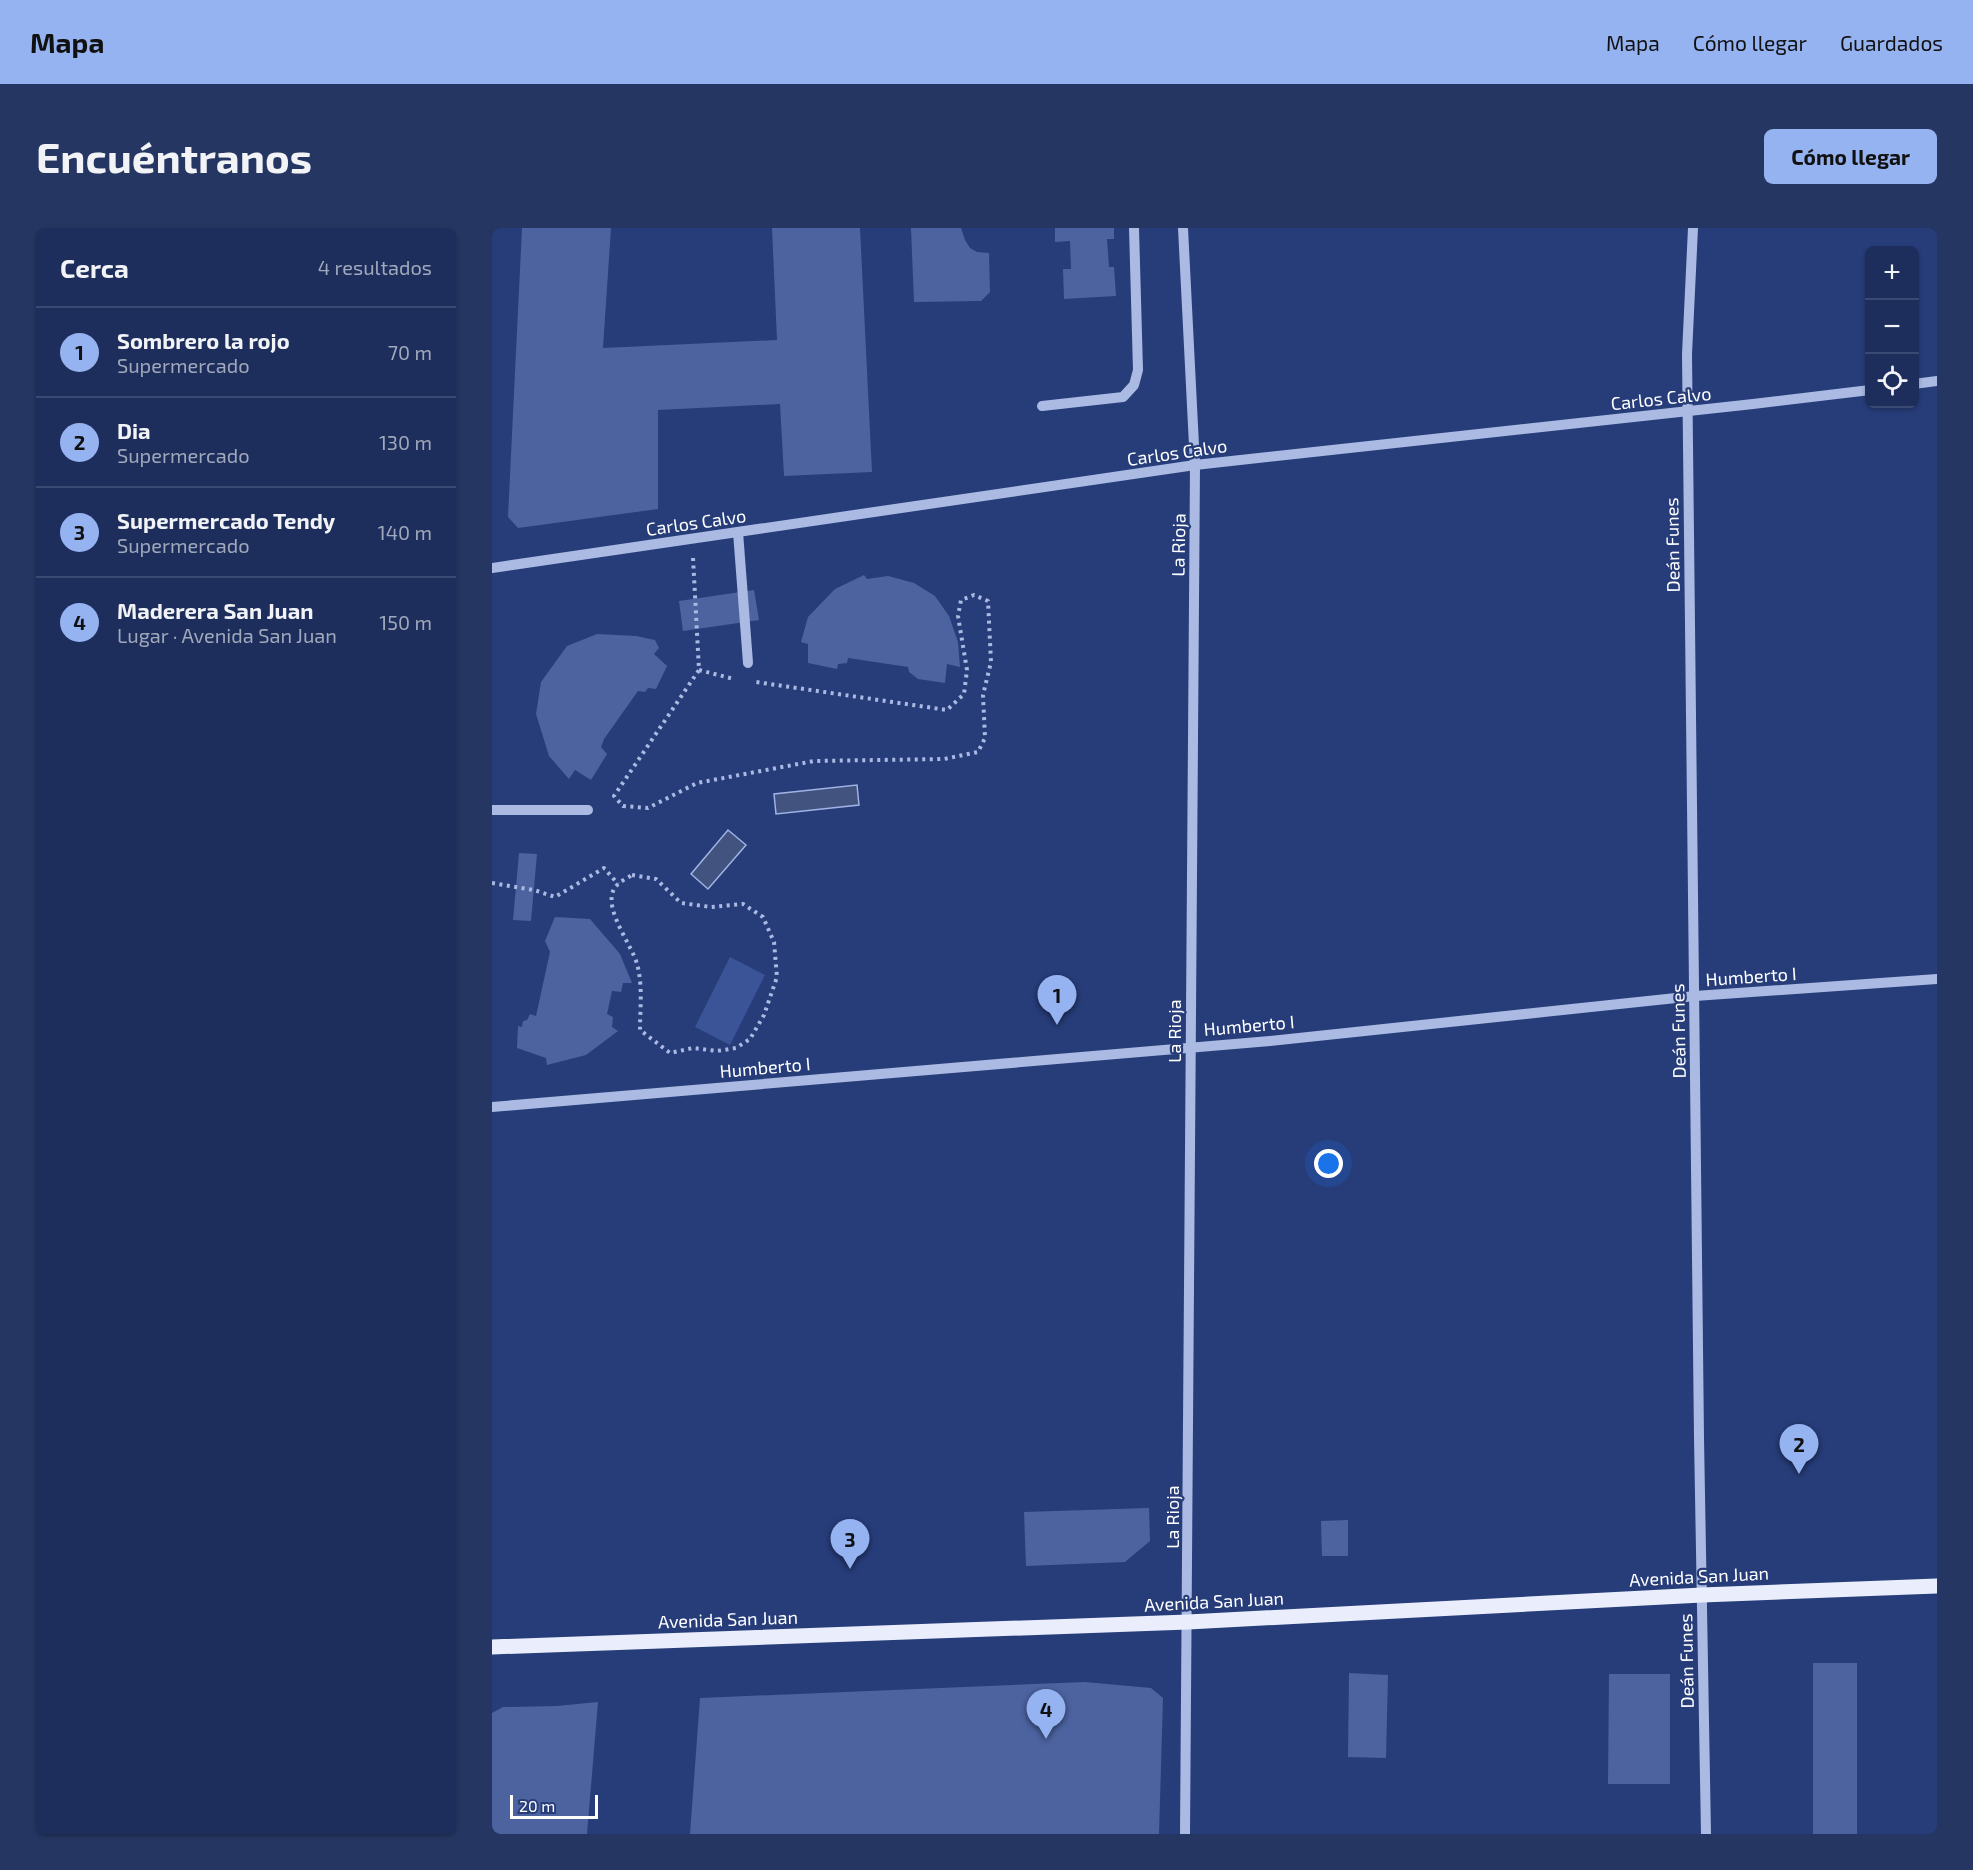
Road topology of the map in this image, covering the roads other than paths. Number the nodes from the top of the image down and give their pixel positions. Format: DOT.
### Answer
graph roads {
  1 [pos="1134,228"];
  2 [pos="1183,228"];
  3 [pos="1693,228"];
  4 [pos="1937,381"];
  5 [pos="1919,383"];
  6 [pos="1865,390"];
  7 [pos="1042,406"];
  8 [pos="1687,411"];
  9 [pos="1195,465"];
  10 [pos="738,532"];
  11 [pos="492,568"];
  12 [pos="748,663"];
  13 [pos="492,810"];
  14 [pos="588,810"];
  15 [pos="1937,979"];
  16 [pos="1695,996"];
  17 [pos="1190,1047"];
  18 [pos="492,1107"];
  19 [pos="1937,1586"];
  20 [pos="1702,1595"];
  21 [pos="1188,1622"];
  22 [pos="492,1647"];
  23 [pos="1185,1834"];
  24 [pos="1706,1834"];
  1 -- 7 [label="street"];
  2 -- 9 [label="street, La Rioja"];
  3 -- 8 [label="street, Deán Funes"];
  4 -- 5 [label="street"];
  6 -- 8 [label="street, Carlos Calvo"];
  8 -- 9 [label="street, Carlos Calvo"];
  8 -- 16 [label="street, Deán Funes"];
  9 -- 10 [label="street, Carlos Calvo"];
  9 -- 17 [label="street, La Rioja"];
  10 -- 11 [label="street, Carlos Calvo"];
  10 -- 12 [label="street"];
  13 -- 14 [label="street"];
  15 -- 16 [label="street, Humberto I"];
  16 -- 17 [label="street, Humberto I"];
  16 -- 20 [label="street, Deán Funes"];
  17 -- 18 [label="street, Humberto I"];
  17 -- 21 [label="street, La Rioja"];
  19 -- 20 [label="main road, Avenida San Juan"];
  20 -- 21 [label="main road, Avenida San Juan"];
  20 -- 24 [label="street, Deán Funes"];
  21 -- 22 [label="main road, Avenida San Juan"];
  21 -- 23 [label="street, La Rioja"];
}
